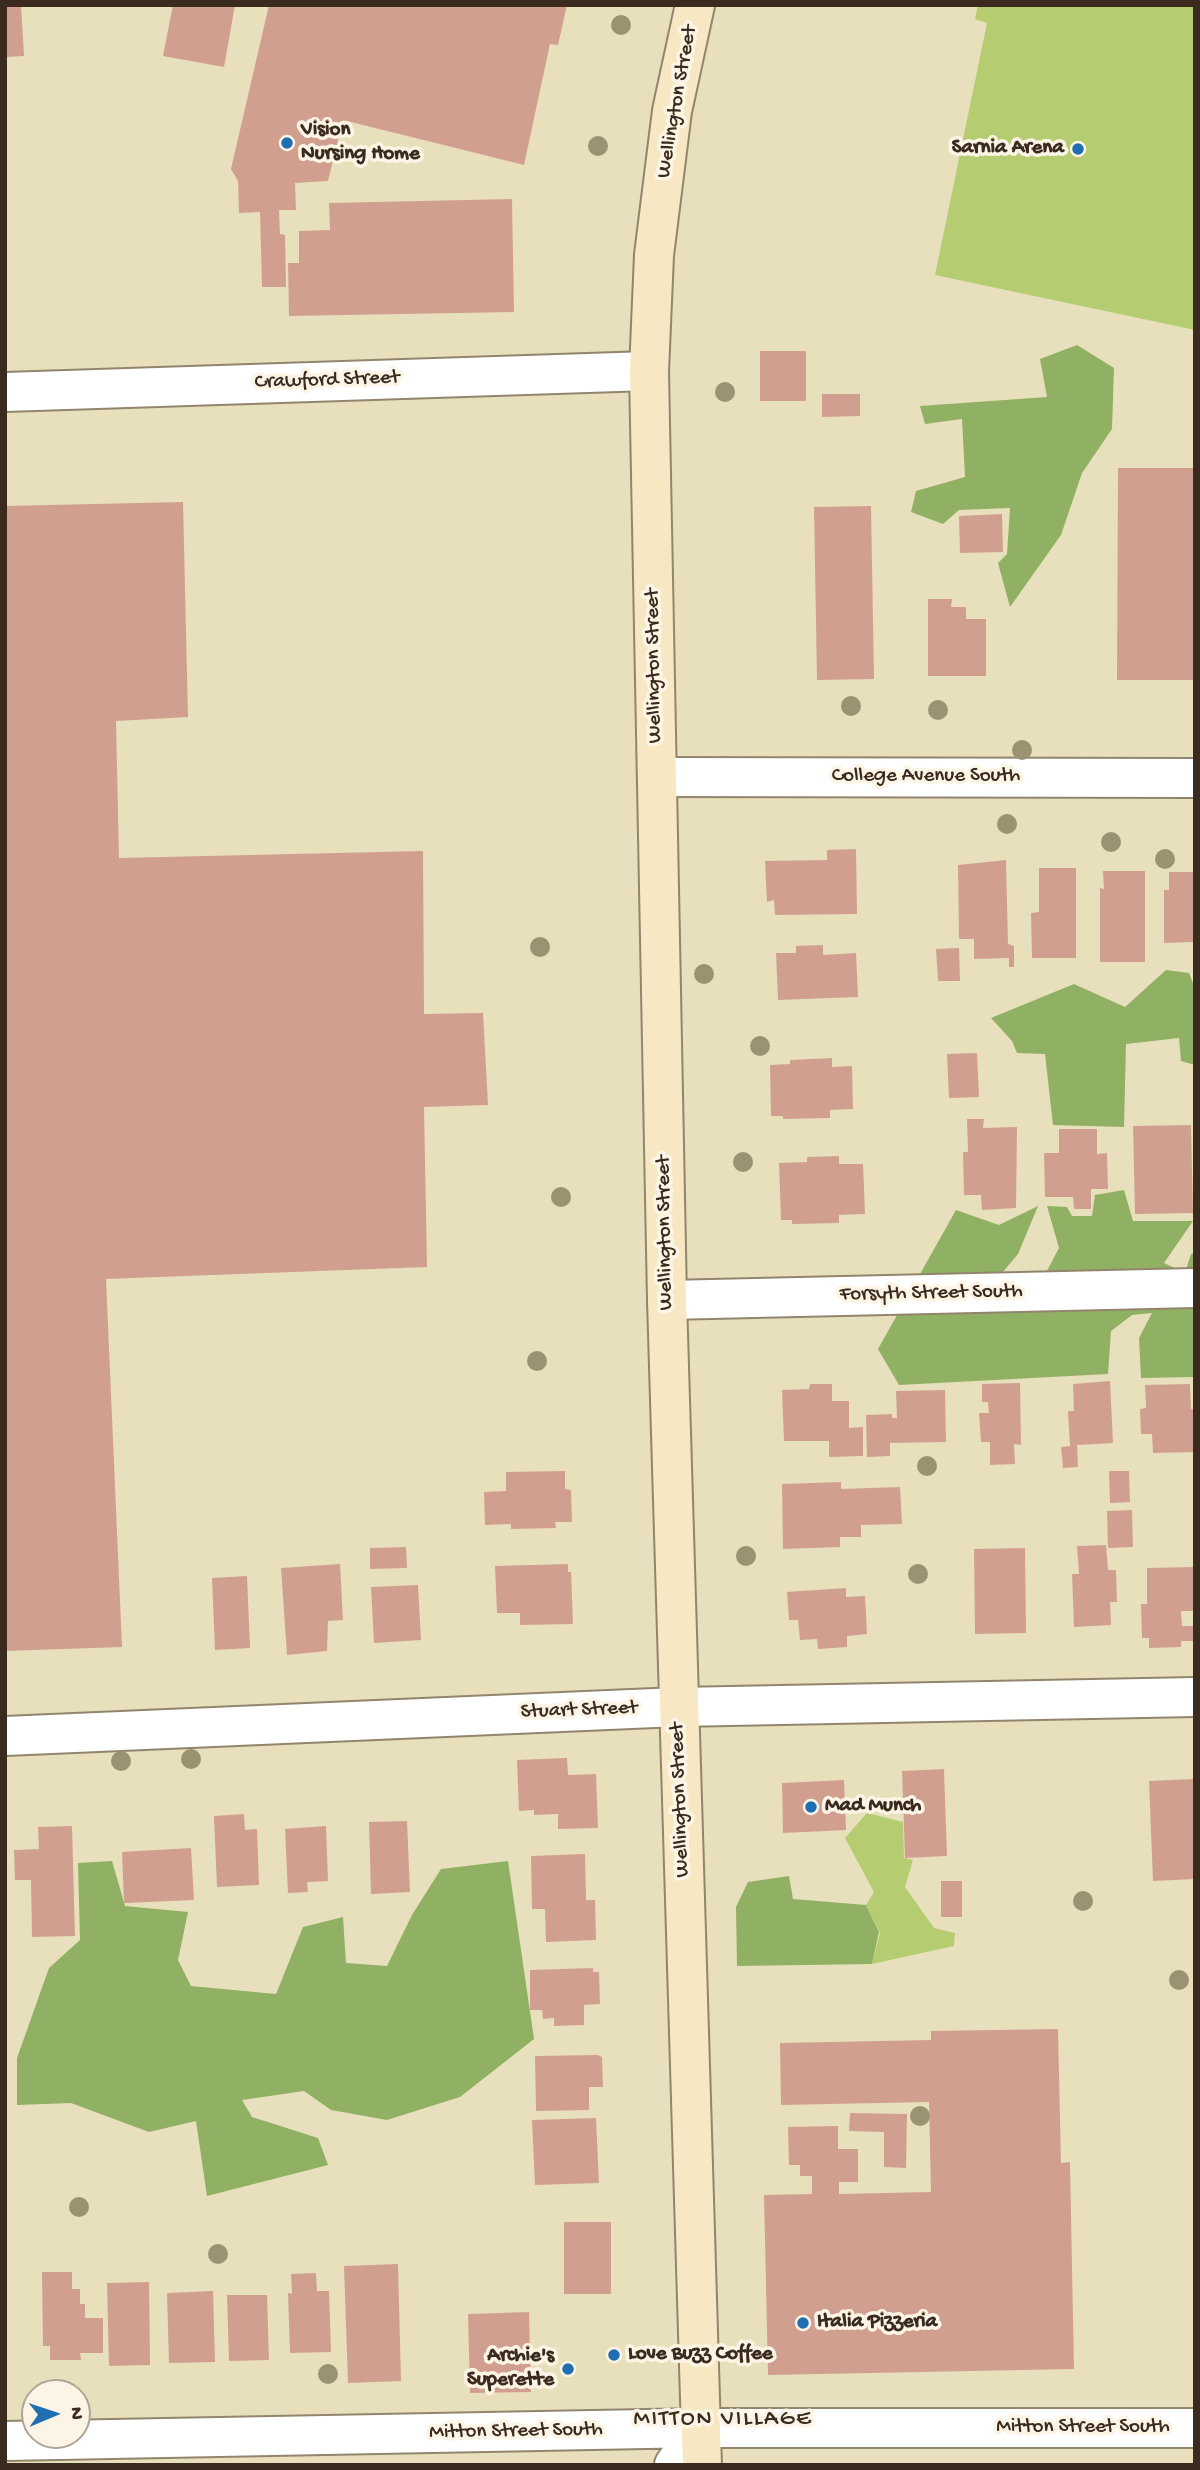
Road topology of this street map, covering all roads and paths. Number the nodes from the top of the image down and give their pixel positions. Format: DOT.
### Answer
graph roads {
  1 [pos="695,5"];
  2 [pos="649,370"];
  3 [pos="5,392"];
  4 [pos="658,777"];
  5 [pos="1195,778"];
  6 [pos="1195,1288"];
  7 [pos="667,1300"];
  8 [pos="1195,1698"];
  9 [pos="678,1707"];
  10 [pos="5,1736"];
  11 [pos="1195,2428"];
  12 [pos="5,2441"];
  13 [pos="701,2446"];
  14 [pos="674,2465"];
  1 -- 2 [label="main road, Wellington Street"];
  2 -- 3 [label="street, Crawford Street"];
  2 -- 4 [label="main road, Wellington Street"];
  4 -- 5 [label="street, College Avenue South"];
  4 -- 7 [label="main road, Wellington Street"];
  6 -- 7 [label="street, Forsyth Street South"];
  7 -- 9 [label="main road, Wellington Street"];
  8 -- 9 [label="street, Stuart Street"];
  9 -- 10 [label="street, Stuart Street"];
  9 -- 13 [label="main road, Wellington Street"];
  11 -- 13 [label="street, Mitton Street South"];
  12 -- 13 [label="street, Mitton Street South"];
  13 -- 14 [label="street"];
}
